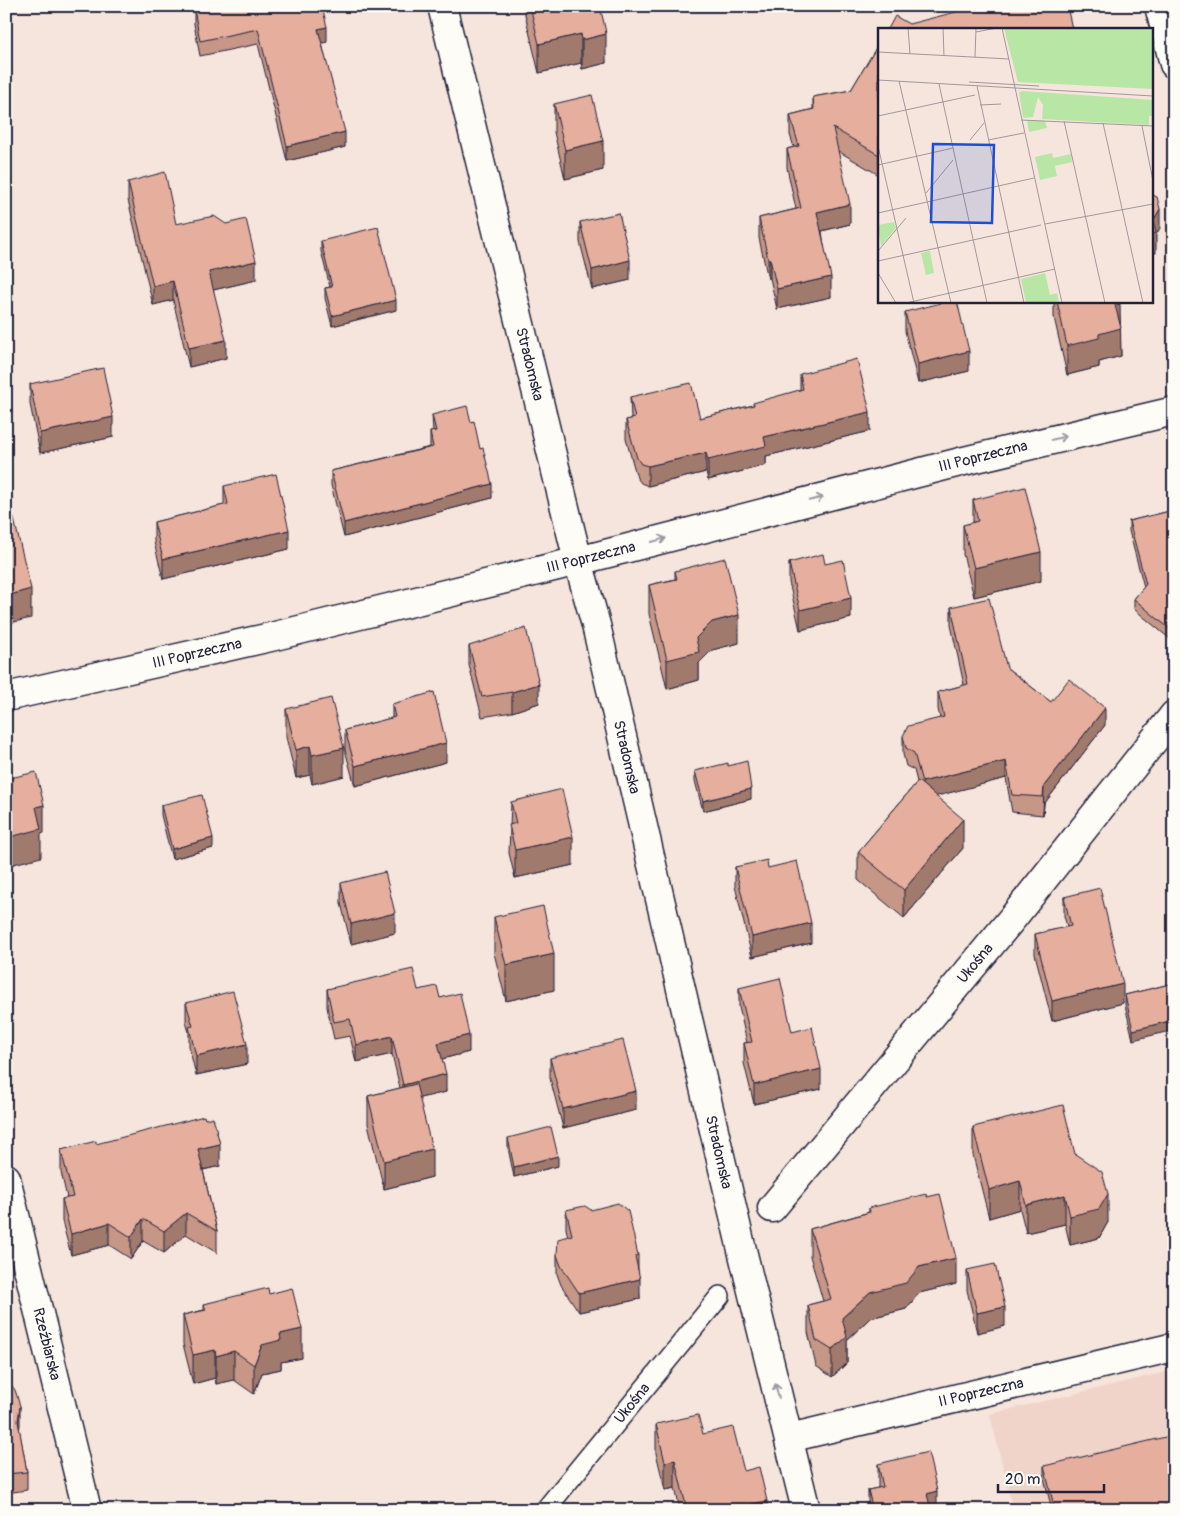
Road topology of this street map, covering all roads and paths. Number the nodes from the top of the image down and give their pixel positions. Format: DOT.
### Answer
graph roads {
  1 [pos="442,6"];
  2 [pos="1159,6"];
  3 [pos="1174,64"];
  4 [pos="1174,411"];
  5 [pos="578,561"];
  6 [pos="6,697"];
  7 [pos="1174,715"];
  8 [pos="6,1178"];
  9 [pos="772,1208"];
  10 [pos="720,1296"];
  11 [pos="1174,1346"];
  12 [pos="789,1438"];
  13 [pos="87,1510"];
  14 [pos="545,1510"];
  15 [pos="806,1510"];
  1 -- 5 [label="street, Stradomska"];
  2 -- 3 [label="street"];
  5 -- 4 [label="street, III Poprzeczna, one-way"];
  5 -- 6 [label="street, III Poprzeczna"];
  12 -- 5 [label="street, Stradomska, one-way"];
  7 -- 9 [label="street, Ukośna"];
  8 -- 13 [label="street, Rzeźbiarska"];
  10 -- 14 [label="lane, Ukośna"];
  11 -- 12 [label="street, II Poprzeczna"];
  12 -- 15 [label="street, Stradomska"];
}
